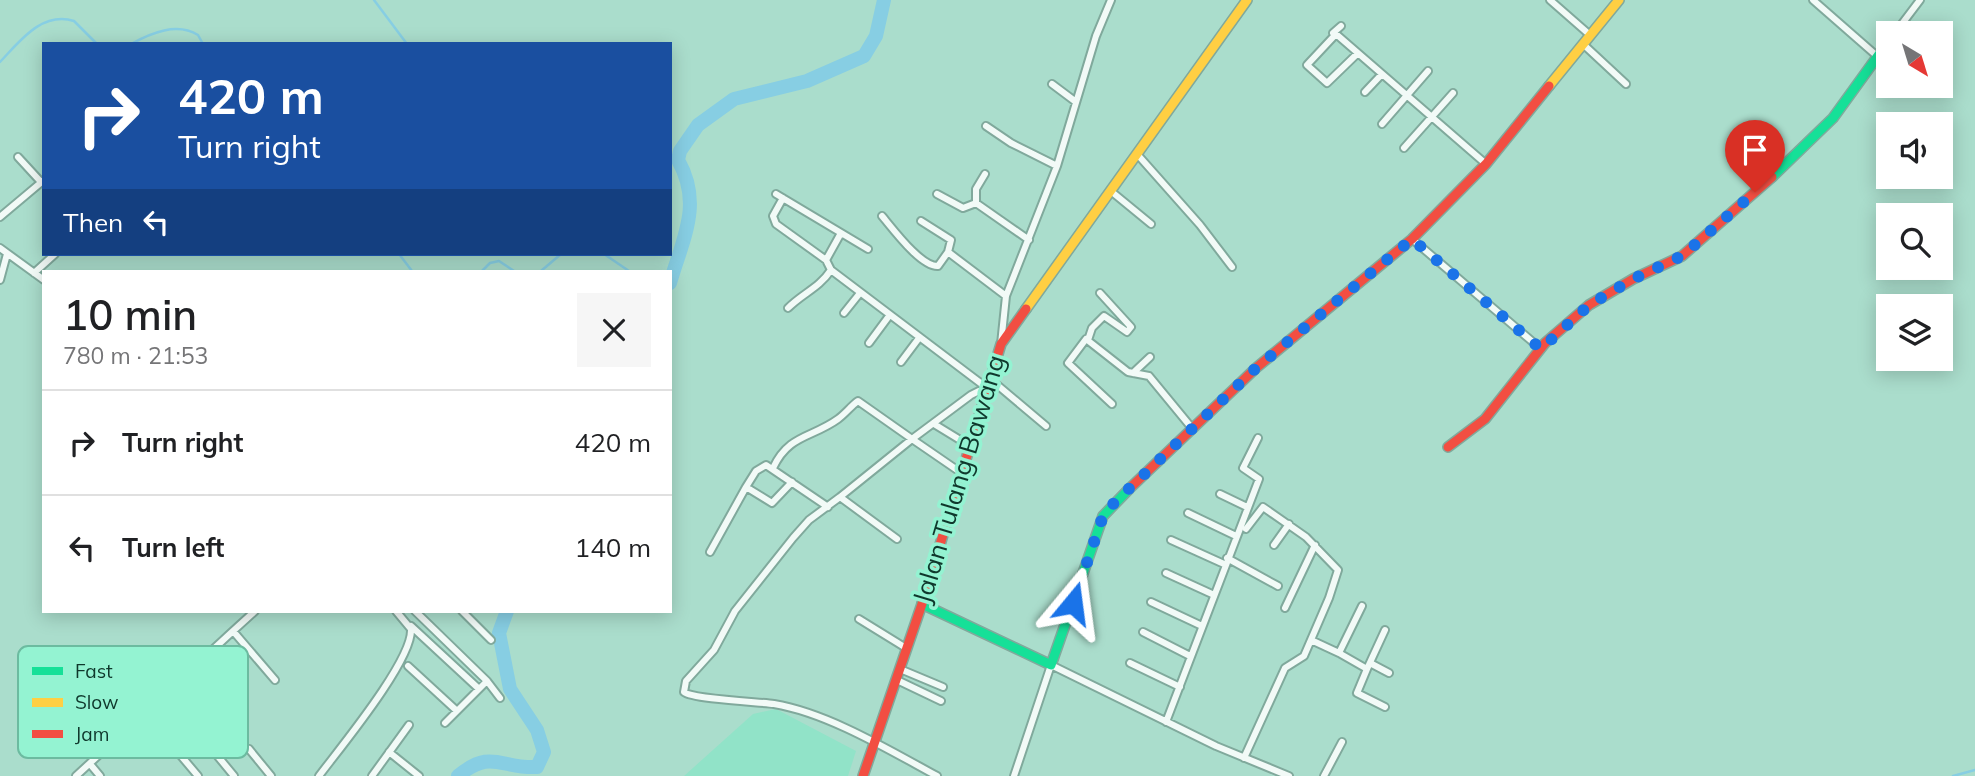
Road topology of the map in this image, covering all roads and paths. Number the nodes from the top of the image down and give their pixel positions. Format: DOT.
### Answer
graph roads {
  1 [pos="1111,0"];
  2 [pos="1247,0"];
  3 [pos="1550,0"];
  4 [pos="1619,0"];
  5 [pos="1813,0"];
  6 [pos="1920,0"];
  7 [pos="1904,21"];
  8 [pos="1341,26"];
  9 [pos="1333,33"];
  10 [pos="1590,35"];
  11 [pos="1583,44"];
  12 [pos="1358,53"];
  13 [pos="1876,55"];
  14 [pos="1876,57"];
  15 [pos="1429,71"];
  16 [pos="1382,74"];
  17 [pos="1052,84"];
  18 [pos="1626,84"];
  19 [pos="1365,92"];
  20 [pos="1453,93"];
  21 [pos="1407,96"];
  22 [pos="1076,102"];
  23 [pos="1432,117"];
  24 [pos="1382,124"];
  25 [pos="986,126"];
  26 [pos="1404,148"];
  27 [pos="1137,155"];
  28 [pos="18,157"];
  29 [pos="1486,164"];
  30 [pos="1058,166"];
  31 [pos="985,174"];
  32 [pos="42,180"];
  33 [pos="42,182"];
  34 [pos="1112,191"];
  35 [pos="776,194"];
  36 [pos="937,194"];
  37 [pos="783,198"];
  38 [pos="976,203"];
  39 [pos="883,216"];
  40 [pos="0,217"];
  41 [pos="921,221"];
  42 [pos="1150,224"];
  43 [pos="841,233"];
  44 [pos="1412,239"];
  45 [pos="1029,240"];
  46 [pos="0,248"];
  47 [pos="869,249"];
  48 [pos="948,252"];
  49 [pos="7,254"];
  50 [pos="53,256"];
  51 [pos="825,260"];
  52 [pos="1232,267"];
  53 [pos="831,270"];
  54 [pos="34,273"];
  55 [pos="0,279"];
  56 [pos="42,279"];
  57 [pos="860,293"];
  58 [pos="1100,293"];
  59 [pos="1006,296"];
  60 [pos="1111,307"];
  61 [pos="789,308"];
  62 [pos="844,313"];
  63 [pos="889,316"];
  64 [pos="1104,316"];
  65 [pos="919,338"];
  66 [pos="1088,340"];
  67 [pos="869,343"];
  68 [pos="1001,344"];
  69 [pos="1541,349"];
  70 [pos="1150,357"];
  71 [pos="901,362"];
  72 [pos="1133,373"];
  73 [pos="987,386"];
  74 [pos="1112,404"];
  75 [pos="934,424"];
  76 [pos="1046,426"];
  77 [pos="1191,428"];
  78 [pos="1258,438"];
  79 [pos="912,439"];
  80 [pos="971,446"];
  81 [pos="1448,447"];
  82 [pos="773,468"];
  83 [pos="963,474"];
  84 [pos="792,482"];
  85 [pos="746,487"];
  86 [pos="1220,494"];
  87 [pos="840,498"];
  88 [pos="828,507"];
  89 [pos="1247,507"];
  90 [pos="1188,513"];
  91 [pos="1289,524"];
  92 [pos="1247,530"];
  93 [pos="1236,536"];
  94 [pos="897,539"];
  95 [pos="1171,540"];
  96 [pos="1274,545"];
  97 [pos="1315,545"];
  98 [pos="710,552"];
  99 [pos="1226,561"];
  100 [pos="1166,573"];
  101 [pos="1278,586"];
  102 [pos="1212,594"];
  103 [pos="1151,602"];
  104 [pos="922,604"];
  105 [pos="1362,606"];
  106 [pos="1285,608"];
  107 [pos="254,613"];
  108 [pos="398,613"];
  109 [pos="417,613"];
  110 [pos="464,613"];
  111 [pos="859,619"];
  112 [pos="407,622"];
  113 [pos="1202,626"];
  114 [pos="1385,630"];
  115 [pos="233,631"];
  116 [pos="1143,632"];
  117 [pos="491,640"];
  118 [pos="1311,640"];
  119 [pos="217,646"];
  120 [pos="246,646"];
  121 [pos="248,648"];
  122 [pos="906,648"];
  123 [pos="1339,653"];
  124 [pos="1190,656"];
  125 [pos="1130,663"];
  126 [pos="1051,664"];
  127 [pos="408,666"];
  128 [pos="1368,666"];
  129 [pos="901,669"];
  130 [pos="1389,673"];
  131 [pos="275,680"];
  132 [pos="897,680"];
  133 [pos="487,681"];
  134 [pos="943,687"];
  135 [pos="1180,687"];
  136 [pos="479,689"];
  137 [pos="500,698"];
  138 [pos="941,701"];
  139 [pos="1385,707"];
  140 [pos="457,711"];
  141 [pos="1166,722"];
  142 [pos="445,723"];
  143 [pos="409,724"];
  144 [pos="1342,742"];
  145 [pos="875,743"];
  146 [pos="249,749"];
  147 [pos="389,752"];
  148 [pos="96,758"];
  149 [pos="183,758"];
  150 [pos="219,758"];
  151 [pos="1244,758"];
  152 [pos="90,764"];
  153 [pos="1274,773"];
  154 [pos="76,776"];
  155 [pos="100,776"];
  156 [pos="198,776"];
  157 [pos="234,776"];
  158 [pos="271,776"];
  159 [pos="319,776"];
  160 [pos="372,776"];
  161 [pos="419,776"];
  162 [pos="863,776"];
  163 [pos="937,776"];
  164 [pos="1014,776"];
  165 [pos="1289,776"];
  166 [pos="1324,776"];
  1 -- 22 [label="street"];
  2 -- 27 [label="street, Jalan Tulang Bawang"];
  3 -- 10 [label="street"];
  4 -- 10 [label="street"];
  5 -- 13 [label="street"];
  6 -- 7 [label="street"];
  8 -- 9 [label="street"];
  9 -- 12 [label="street"];
  9 -- 12 [label="street"];
  10 -- 11 [label="street"];
  11 -- 18 [label="street"];
  11 -- 29 [label="street"];
  12 -- 16 [label="street"];
  14 -- 69 [label="street"];
  15 -- 21 [label="street"];
  16 -- 19 [label="street"];
  16 -- 21 [label="street"];
  17 -- 22 [label="street"];
  20 -- 23 [label="street"];
  21 -- 23 [label="street"];
  21 -- 24 [label="street"];
  22 -- 30 [label="street"];
  23 -- 26 [label="street"];
  23 -- 29 [label="street"];
  25 -- 30 [label="street"];
  27 -- 34 [label="street, Jalan Tulang Bawang"];
  27 -- 52 [label="street"];
  28 -- 32 [label="street"];
  29 -- 44 [label="street"];
  30 -- 45 [label="street"];
  31 -- 38 [label="street"];
  33 -- 40 [label="street"];
  34 -- 42 [label="street"];
  34 -- 68 [label="street, Jalan Tulang Bawang"];
  35 -- 37 [label="street"];
  36 -- 38 [label="street"];
  37 -- 43 [label="street"];
  37 -- 51 [label="street"];
  38 -- 45 [label="street"];
  39 -- 48 [label="street"];
  41 -- 48 [label="street"];
  43 -- 47 [label="street"];
  43 -- 51 [label="street"];
  44 -- 69 [label="street"];
  44 -- 77 [label="street"];
  45 -- 59 [label="street"];
  46 -- 49 [label="street"];
  48 -- 59 [label="street"];
  49 -- 54 [label="street"];
  49 -- 55 [label="street"];
  50 -- 54 [label="street"];
  51 -- 53 [label="street"];
  53 -- 57 [label="street"];
  53 -- 61 [label="street"];
  54 -- 56 [label="street"];
  57 -- 62 [label="street"];
  57 -- 63 [label="street"];
  58 -- 60 [label="street"];
  59 -- 68 [label="street"];
  60 -- 64 [label="street"];
  60 -- 64 [label="street"];
  63 -- 65 [label="street"];
  63 -- 67 [label="street"];
  64 -- 66 [label="street"];
  65 -- 71 [label="street"];
  65 -- 73 [label="street"];
  66 -- 72 [label="street"];
  66 -- 74 [label="street"];
  68 -- 73 [label="street, Jalan Tulang Bawang"];
  69 -- 81 [label="street"];
  70 -- 72 [label="street"];
  72 -- 77 [label="street"];
  73 -- 75 [label="street"];
  73 -- 76 [label="street"];
  73 -- 80 [label="street, Jalan Tulang Bawang"];
  75 -- 79 [label="street"];
  75 -- 80 [label="street"];
  77 -- 126 [label="street"];
  78 -- 89 [label="street"];
  79 -- 82 [label="street"];
  79 -- 83 [label="street"];
  79 -- 87 [label="street"];
  80 -- 83 [label="street, Jalan Tulang Bawang"];
  82 -- 84 [label="street"];
  82 -- 85 [label="street"];
  83 -- 104 [label="street, Jalan Tulang Bawang"];
  84 -- 85 [label="street"];
  84 -- 88 [label="street"];
  85 -- 98 [label="street"];
  86 -- 89 [label="street"];
  87 -- 88 [label="street"];
  87 -- 94 [label="street"];
  88 -- 145 [label="street"];
  89 -- 93 [label="street"];
  90 -- 93 [label="street"];
  91 -- 92 [label="street"];
  91 -- 96 [label="street"];
  91 -- 97 [label="street"];
  93 -- 99 [label="street"];
  95 -- 99 [label="street"];
  97 -- 106 [label="street"];
  97 -- 118 [label="street"];
  99 -- 101 [label="street"];
  99 -- 102 [label="street"];
  100 -- 102 [label="street"];
  102 -- 113 [label="street"];
  103 -- 113 [label="street"];
  104 -- 122 [label="street, Jalan Tulang Bawang"];
  104 -- 126 [label="street"];
  105 -- 123 [label="street"];
  107 -- 115 [label="street"];
  108 -- 112 [label="street"];
  109 -- 133 [label="street"];
  110 -- 117 [label="street"];
  111 -- 122 [label="street"];
  112 -- 136 [label="street"];
  112 -- 159 [label="street"];
  113 -- 124 [label="street"];
  114 -- 128 [label="street"];
  115 -- 119 [label="street"];
  115 -- 120 [label="street"];
  116 -- 124 [label="street"];
  118 -- 123 [label="street"];
  118 -- 151 [label="street"];
  121 -- 131 [label="street"];
  122 -- 129 [label="street, Jalan Tulang Bawang"];
  123 -- 128 [label="street"];
  124 -- 135 [label="street"];
  125 -- 135 [label="street"];
  126 -- 141 [label="street"];
  126 -- 164 [label="street"];
  127 -- 140 [label="street"];
  128 -- 130 [label="street"];
  128 -- 139 [label="street"];
  129 -- 132 [label="street, Jalan Tulang Bawang"];
  129 -- 134 [label="street"];
  132 -- 138 [label="street"];
  132 -- 145 [label="street, Jalan Tulang Bawang"];
  133 -- 136 [label="street"];
  133 -- 137 [label="street"];
  135 -- 141 [label="street"];
  136 -- 140 [label="street"];
  140 -- 142 [label="street"];
  141 -- 151 [label="street"];
  143 -- 147 [label="street"];
  144 -- 166 [label="street"];
  145 -- 162 [label="street, Jalan Tulang Bawang"];
  145 -- 163 [label="street"];
  146 -- 158 [label="street"];
  147 -- 160 [label="street"];
  147 -- 161 [label="street"];
  148 -- 152 [label="street"];
  149 -- 156 [label="street"];
  150 -- 157 [label="street"];
  151 -- 153 [label="street"];
  152 -- 154 [label="street"];
  152 -- 155 [label="street"];
  153 -- 165 [label="street"];
}
